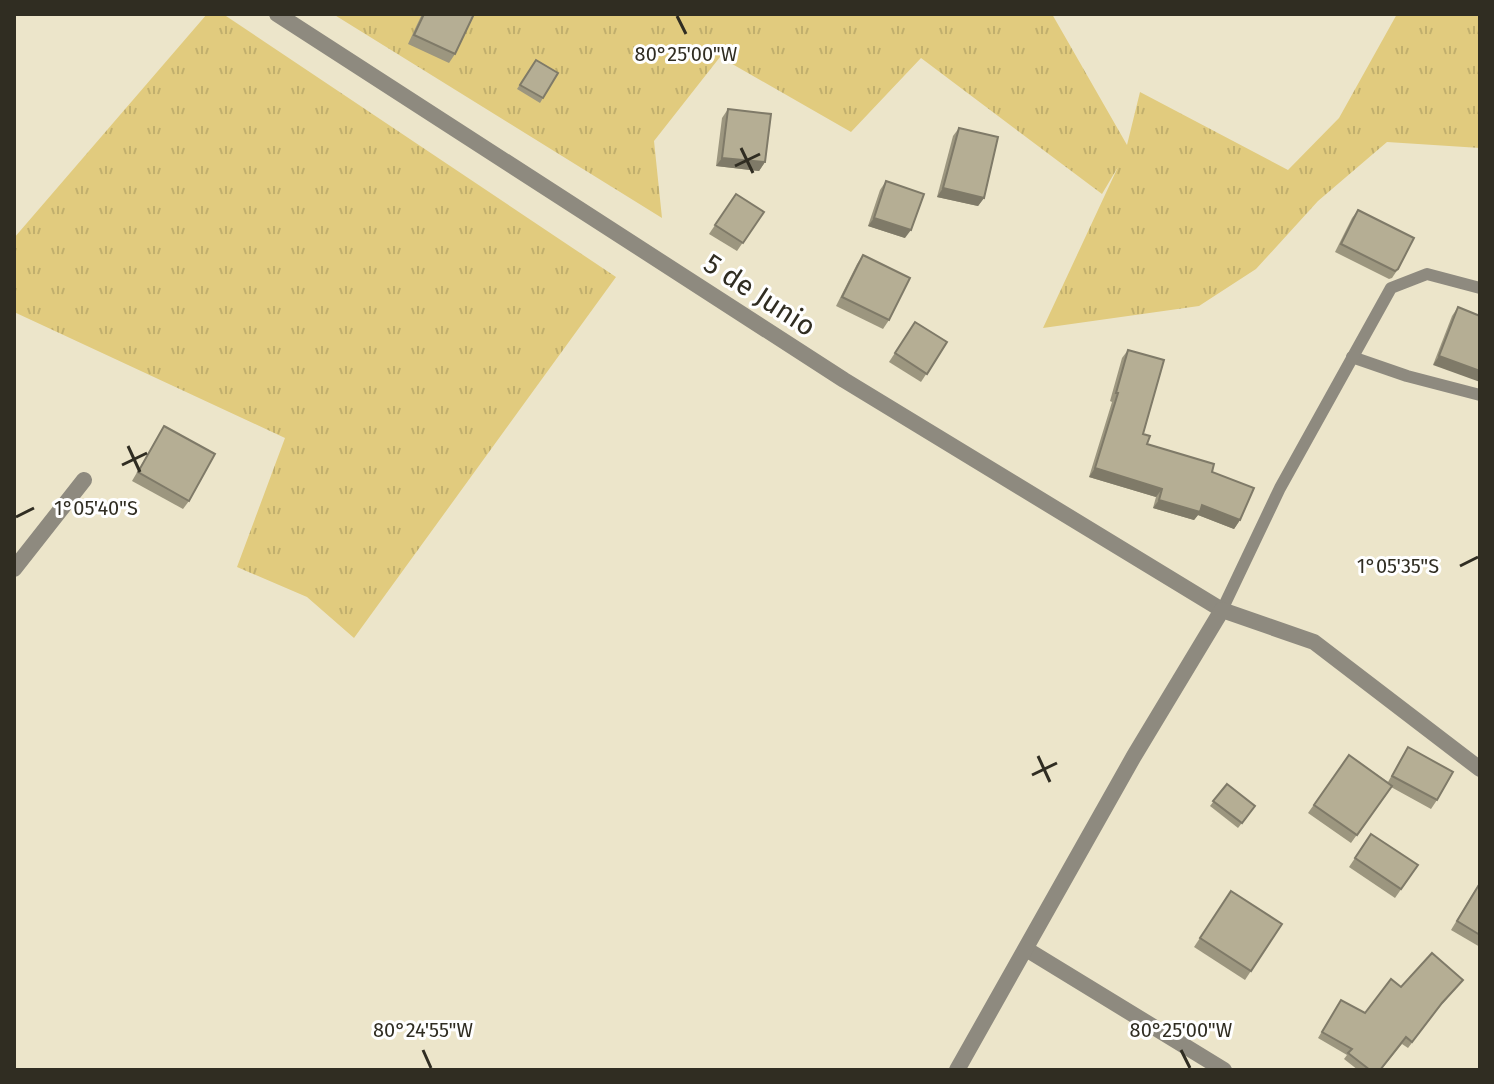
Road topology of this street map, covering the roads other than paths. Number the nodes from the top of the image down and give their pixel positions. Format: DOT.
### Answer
graph roads {
  1 [pos="277,14"];
  2 [pos="1480,288"];
  3 [pos="1352,357"];
  4 [pos="1480,395"];
  5 [pos="84,480"];
  6 [pos="14,569"];
  7 [pos="1222,610"];
  8 [pos="1480,769"];
  9 [pos="1026,949"];
  10 [pos="957,1070"];
  11 [pos="1224,1070"];
  1 -- 7 [label="street, 5 de Junio"];
  2 -- 3 [label="lane"];
  3 -- 4 [label="lane"];
  3 -- 7 [label="lane"];
  5 -- 6 [label="street"];
  7 -- 8 [label="street, 5 de Junio"];
  7 -- 9 [label="street"];
  9 -- 10 [label="street"];
  9 -- 11 [label="street"];
}
